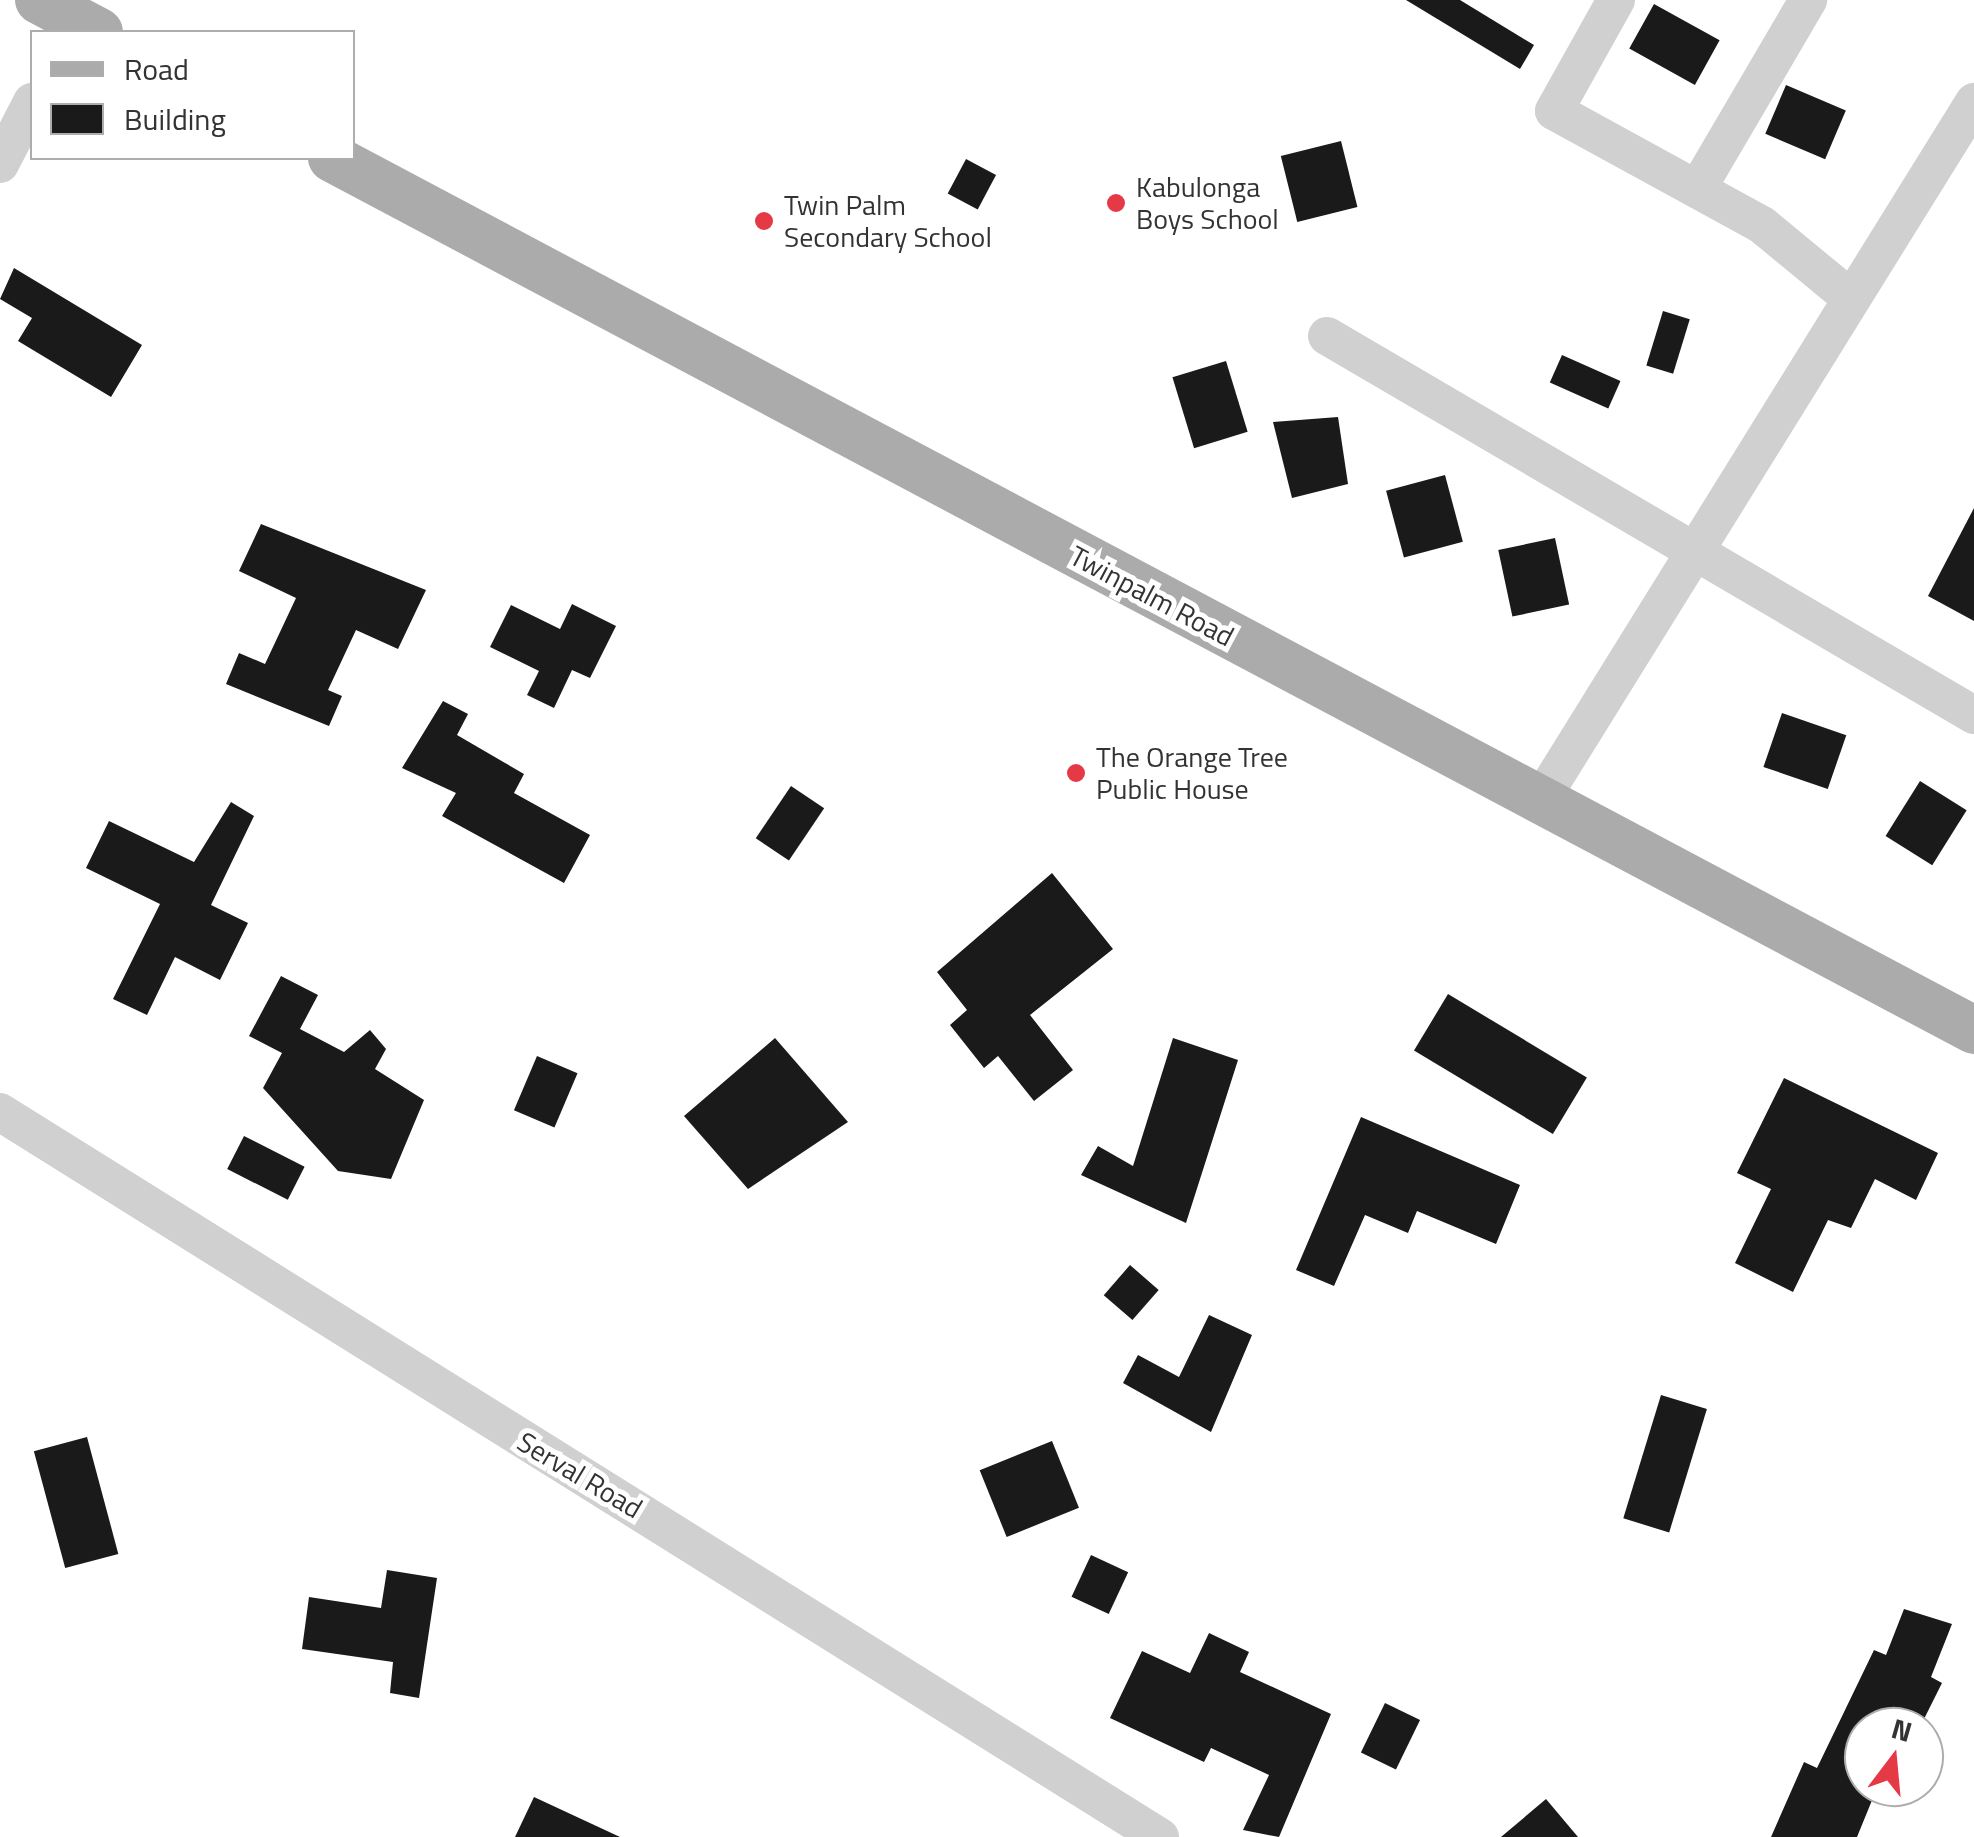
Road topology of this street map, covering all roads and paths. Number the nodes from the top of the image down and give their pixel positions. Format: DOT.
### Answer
graph roads {
  1 [pos="1616,0"];
  2 [pos="1808,0"];
  3 [pos="1974,102"];
  4 [pos="30,106"];
  5 [pos="336,160"];
  6 [pos="0,164"];
  7 [pos="1699,186"];
  8 [pos="1848,296"];
  9 [pos="1327,336"];
  10 [pos="1692,550"];
  11 [pos="1974,715"];
  12 [pos="1540,801"];
  13 [pos="1974,1030"];
  14 [pos="0,1112"];
  15 [pos="1160,1837"];
  1 -- 7 [label="street"];
  2 -- 7 [label="street"];
  3 -- 8 [label="street"];
  4 -- 6 [label="street"];
  5 -- 12 [label="main road, Twinpalm Road"];
  7 -- 8 [label="street"];
  8 -- 10 [label="street"];
  9 -- 10 [label="street"];
  10 -- 11 [label="street"];
  10 -- 12 [label="street"];
  12 -- 13 [label="main road, Twinpalm Road"];
  14 -- 15 [label="street, Serval Road"];
}
